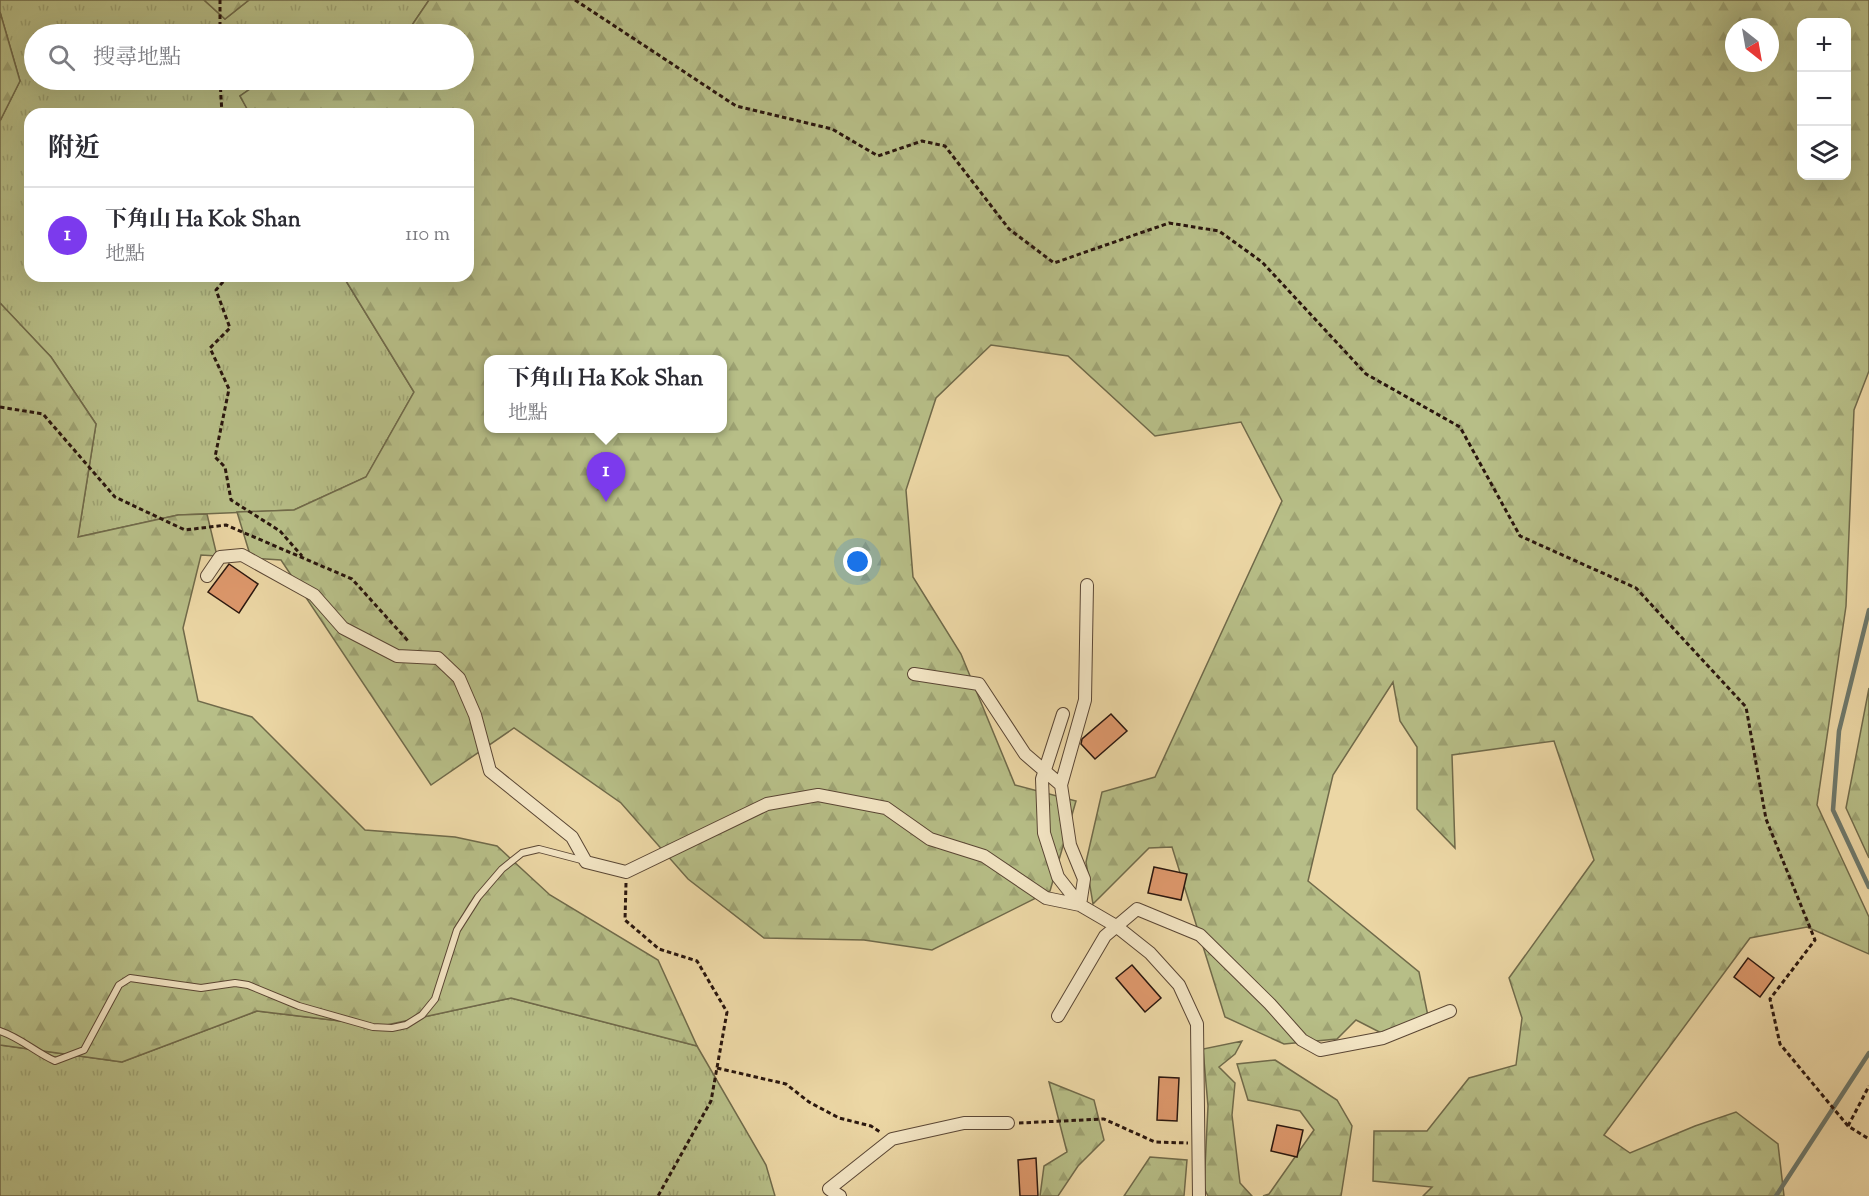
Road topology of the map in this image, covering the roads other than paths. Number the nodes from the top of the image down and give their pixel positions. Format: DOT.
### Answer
graph roads {
  1 [pos="207,576"];
  2 [pos="1087,585"];
  3 [pos="915,674"];
  4 [pos="1063,714"];
  5 [pos="1044,770"];
  6 [pos="1061,785"];
  7 [pos="586,862"];
  8 [pos="1080,905"];
  9 [pos="1116,926"];
  10 [pos="1450,1011"];
  11 [pos="1058,1016"];
  12 [pos="0,1031"];
  13 [pos="1008,1123"];
  14 [pos="840,1196"];
  15 [pos="1199,1196"];
  1 -- 7 [label="street"];
  2 -- 6 [label="street"];
  3 -- 5 [label="street"];
  4 -- 5 [label="street"];
  5 -- 6 [label="street"];
  5 -- 8 [label="street"];
  6 -- 8 [label="street"];
  7 -- 8 [label="street"];
  7 -- 12 [label="lane"];
  8 -- 9 [label="street"];
  9 -- 10 [label="street"];
  9 -- 11 [label="street"];
  9 -- 15 [label="street"];
  13 -- 14 [label="street"];
}
